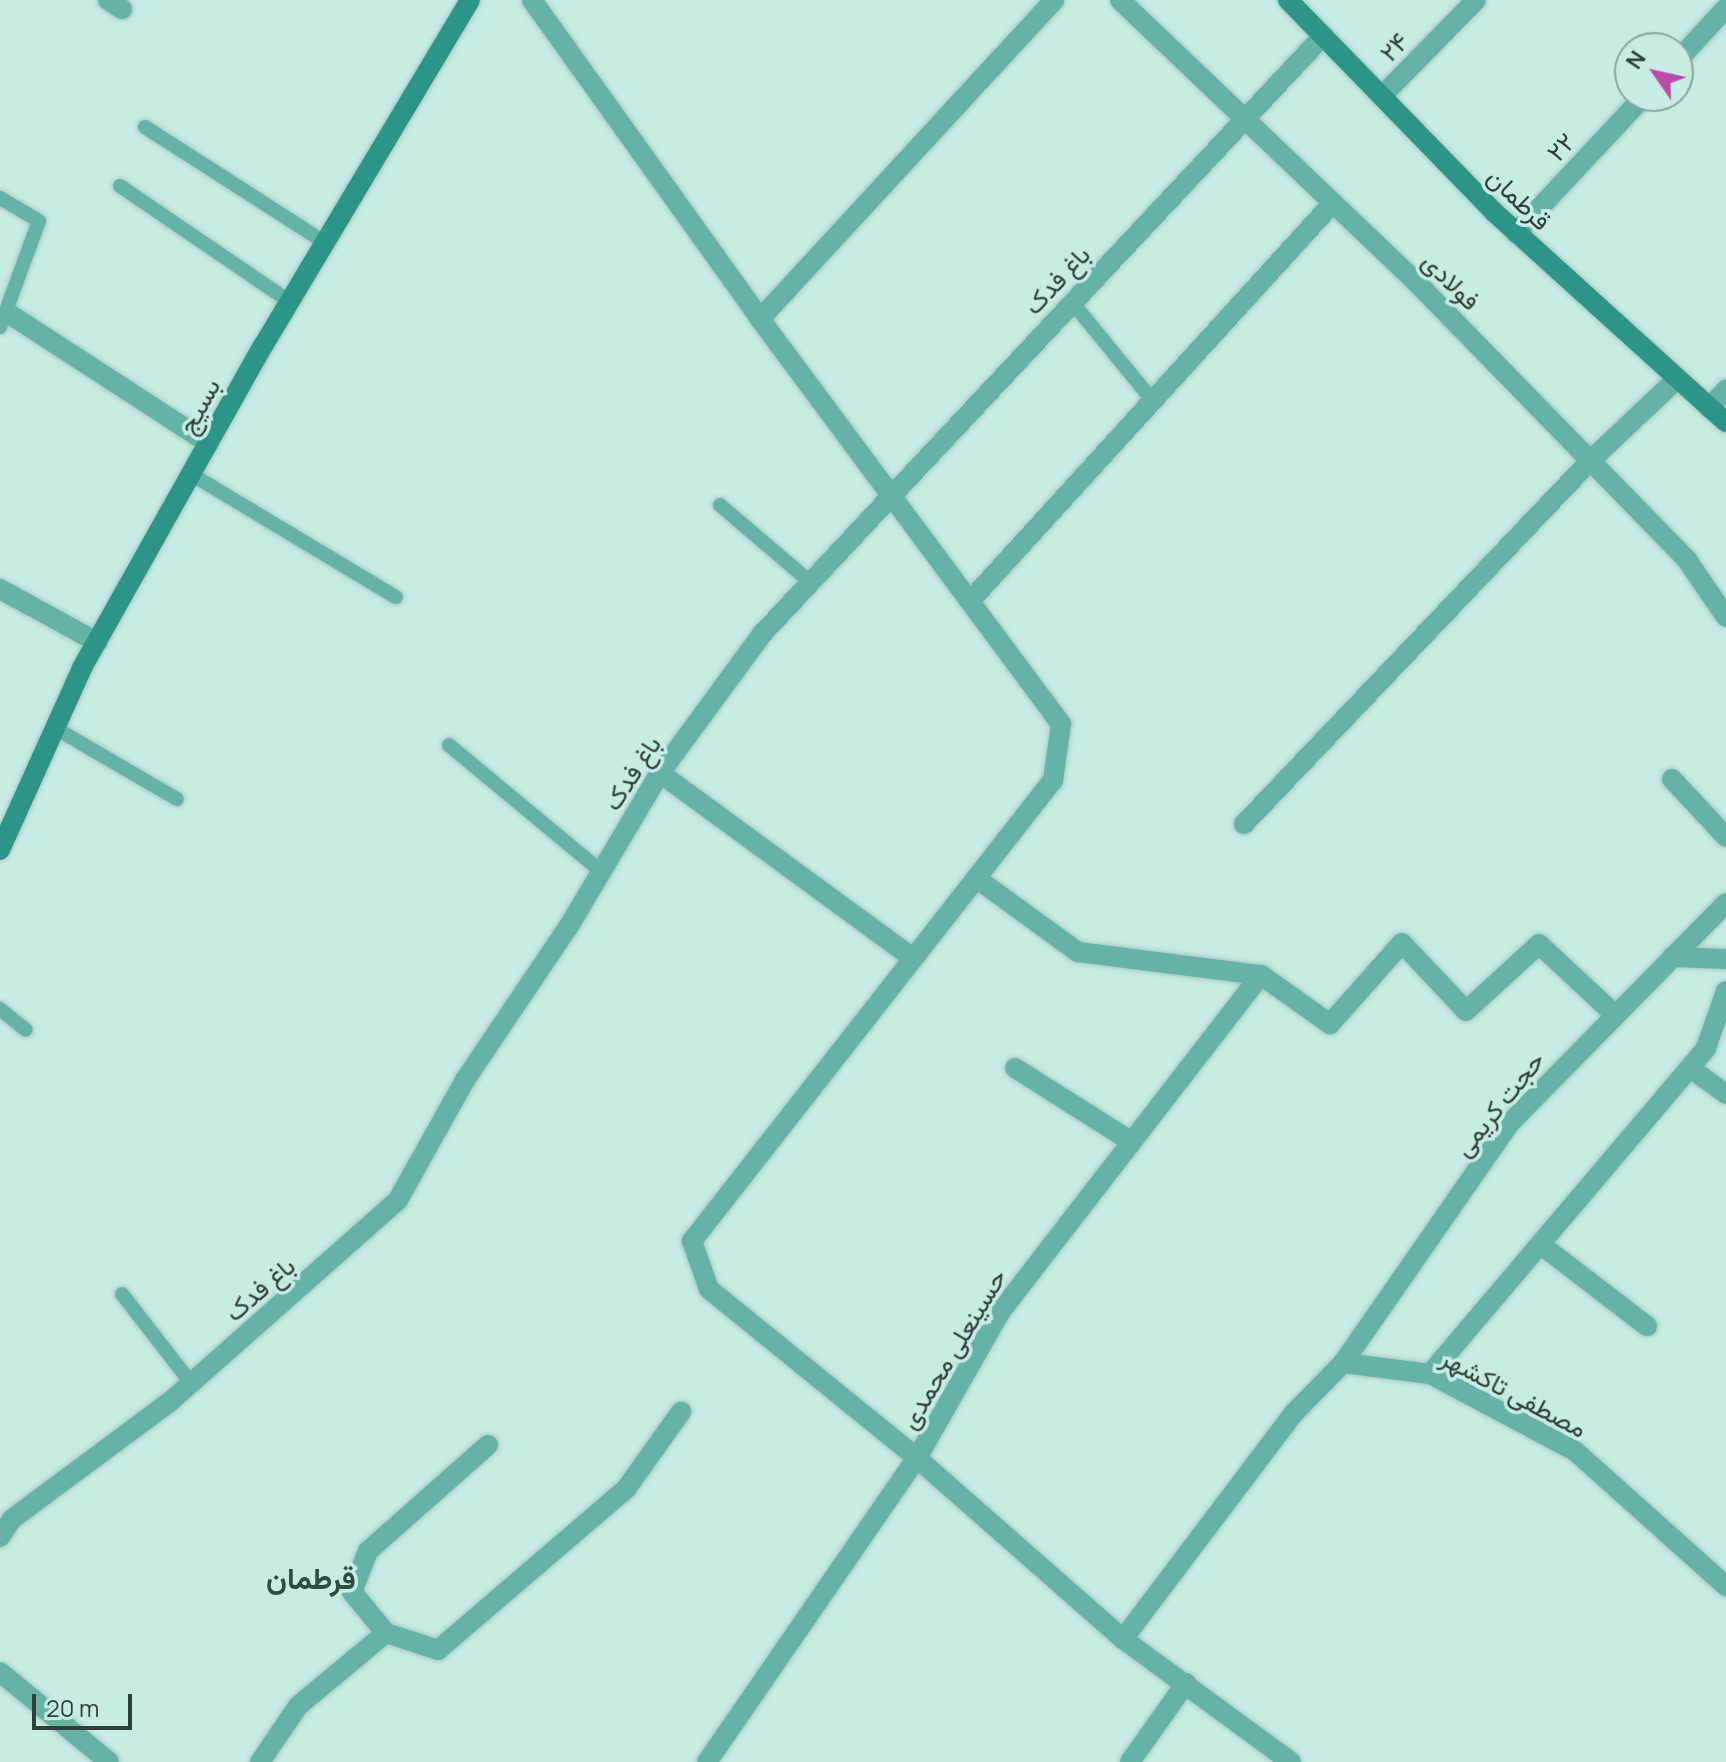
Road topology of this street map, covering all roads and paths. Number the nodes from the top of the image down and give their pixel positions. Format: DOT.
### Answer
graph roads {
  1 [pos="470,0"];
  2 [pos="532,0"];
  3 [pos="1054,0"];
  4 [pos="1120,0"];
  5 [pos="1288,0"];
  6 [pos="1476,0"];
  7 [pos="1726,8"];
  8 [pos="1323,36"];
  9 [pos="1694,43"];
  10 [pos="1382,96"];
  11 [pos="1629,112"];
  12 [pos="1244,120"];
  13 [pos="145,127"];
  14 [pos="120,186"];
  15 [pos="0,198"];
  16 [pos="1332,204"];
  17 [pos="1516,233"];
  18 [pos="326,243"];
  19 [pos="290,302"];
  20 [pos="1072,302"];
  21 [pos="760,319"];
  22 [pos="4,320"];
  23 [pos="1676,380"];
  24 [pos="1726,390"];
  25 [pos="1153,401"];
  26 [pos="1709,408"];
  27 [pos="1726,422"];
  28 [pos="208,443"];
  29 [pos="1591,460"];
  30 [pos="191,474"];
  31 [pos="893,491"];
  32 [pos="720,505"];
  33 [pos="810,582"];
  34 [pos="0,589"];
  35 [pos="396,597"];
  36 [pos="971,600"];
  37 [pos="1726,617"];
  38 [pos="97,642"];
  39 [pos="55,728"];
  40 [pos="449,745"];
  41 [pos="660,773"];
  42 [pos="1672,779"];
  43 [pos="177,799"];
  44 [pos="1244,824"];
  45 [pos="1726,837"];
  46 [pos="0,850"];
  47 [pos="601,871"];
  48 [pos="976,878"];
  49 [pos="1726,903"];
  50 [pos="1672,957"];
  51 [pos="913,958"];
  52 [pos="1726,959"];
  53 [pos="1261,975"];
  54 [pos="1726,991"];
  55 [pos="0,1009"];
  56 [pos="1613,1013"];
  57 [pos="26,1030"];
  58 [pos="1015,1068"];
  59 [pos="1690,1068"];
  60 [pos="1726,1094"];
  61 [pos="1129,1140"];
  62 [pos="1540,1244"];
  63 [pos="122,1294"];
  64 [pos="1647,1326"];
  65 [pos="1343,1363"];
  66 [pos="1430,1374"];
  67 [pos="191,1383"];
  68 [pos="681,1412"];
  69 [pos="488,1445"];
  70 [pos="917,1458"];
  71 [pos="0,1537"];
  72 [pos="1726,1586"];
  73 [pos="386,1633"];
  74 [pos="1123,1639"];
  75 [pos="0,1672"];
  76 [pos="1186,1683"];
  77 [pos="109,1762"];
  78 [pos="260,1762"];
  79 [pos="707,1762"];
  80 [pos="1130,1762"];
  81 [pos="1291,1762"];
  1 -- 18 [label="street, بسیج"];
  2 -- 21 [label="street"];
  3 -- 21 [label="street"];
  4 -- 12 [label="street, فولادی"];
  5 -- 8 [label="street, قرطمان"];
  6 -- 10 [label="street, ۲۴"];
  7 -- 9 [label="street"];
  8 -- 10 [label="street, قرطمان"];
  8 -- 12 [label="street, باغ فدک"];
  10 -- 17 [label="street, قرطمان"];
  11 -- 17 [label="street, ۲۲"];
  12 -- 16 [label="street, فولادی"];
  12 -- 20 [label="street, باغ فدک"];
  13 -- 18 [label="lane"];
  14 -- 19 [label="lane"];
  15 -- 22 [label="lane"];
  16 -- 25 [label="street"];
  16 -- 29 [label="street, فولادی"];
  17 -- 23 [label="street, قرطمان"];
  18 -- 19 [label="street, بسیج"];
  19 -- 28 [label="street, بسیج"];
  20 -- 25 [label="lane"];
  20 -- 31 [label="street, باغ فدک"];
  21 -- 31 [label="street"];
  22 -- 28 [label="street"];
  23 -- 26 [label="street, قرطمان"];
  23 -- 29 [label="street"];
  24 -- 26 [label="street"];
  25 -- 36 [label="street"];
  26 -- 27 [label="street, قرطمان"];
  28 -- 30 [label="street, بسیج"];
  29 -- 37 [label="street, فولادی"];
  29 -- 44 [label="street"];
  30 -- 35 [label="lane"];
  30 -- 38 [label="street, بسیج"];
  31 -- 33 [label="street, باغ فدک"];
  31 -- 36 [label="street"];
  32 -- 33 [label="lane"];
  33 -- 41 [label="street, باغ فدک"];
  34 -- 38 [label="street"];
  36 -- 48 [label="street"];
  38 -- 39 [label="street, بسیج"];
  39 -- 43 [label="lane"];
  39 -- 46 [label="street, بسیج"];
  40 -- 47 [label="lane"];
  41 -- 47 [label="street, باغ فدک"];
  41 -- 51 [label="street"];
  42 -- 45 [label="street"];
  47 -- 67 [label="street, باغ فدک"];
  48 -- 51 [label="street"];
  48 -- 53 [label="street"];
  49 -- 50 [label="street, حجت کریمی"];
  50 -- 52 [label="street"];
  50 -- 56 [label="street, حجت کریمی"];
  51 -- 70 [label="street"];
  53 -- 56 [label="street"];
  53 -- 61 [label="street, حسینعلی محمدی"];
  54 -- 59 [label="street"];
  55 -- 57 [label="lane"];
  56 -- 65 [label="street, حجت کریمی"];
  58 -- 61 [label="street"];
  59 -- 60 [label="street"];
  59 -- 62 [label="street"];
  61 -- 70 [label="street, حسینعلی محمدی"];
  62 -- 64 [label="street"];
  62 -- 66 [label="street"];
  63 -- 67 [label="lane"];
  65 -- 66 [label="street, مصطفی تاکشهر"];
  65 -- 74 [label="street"];
  66 -- 72 [label="street, مصطفی تاکشهر"];
  67 -- 71 [label="street, باغ فدک"];
  68 -- 73 [label="street"];
  69 -- 73 [label="street"];
  70 -- 74 [label="street"];
  70 -- 79 [label="street, حسینعلی محمدی"];
  73 -- 78 [label="street"];
  74 -- 76 [label="street"];
  75 -- 77 [label="street"];
  76 -- 80 [label="street"];
  76 -- 81 [label="street"];
}
